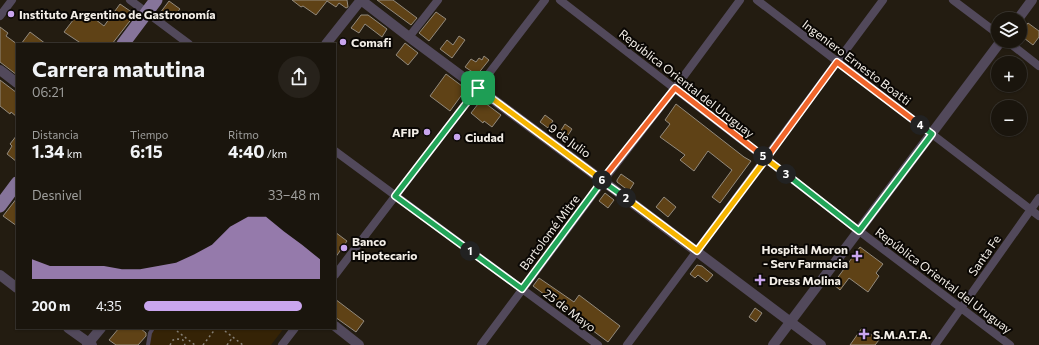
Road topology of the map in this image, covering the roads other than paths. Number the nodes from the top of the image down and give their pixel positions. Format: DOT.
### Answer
graph roads {
  1 [pos="12,0"];
  2 [pos="130,0"];
  3 [pos="156,0"];
  4 [pos="361,0"];
  5 [pos="438,0"];
  6 [pos="545,0"];
  7 [pos="560,0"];
  8 [pos="740,0"];
  9 [pos="757,0"];
  10 [pos="883,0"];
  11 [pos="953,0"];
  12 [pos="1032,0"];
  13 [pos="1023,12"];
  14 [pos="147,13"];
  15 [pos="0,16"];
  16 [pos="991,29"];
  17 [pos="409,37"];
  18 [pos="124,43"];
  19 [pos="188,43"];
  20 [pos="327,43"];
  21 [pos="996,48"];
  22 [pos="1016,48"];
  23 [pos="837,62"];
  24 [pos="1039,66"];
  25 [pos="0,70"];
  26 [pos="16,83"];
  27 [pos="478,88"];
  28 [pos="675,88"];
  29 [pos="932,134"];
  30 [pos="336,152"];
  31 [pos="766,159"];
  32 [pos="602,181"];
  33 [pos="16,184"];
  34 [pos="395,196"];
  35 [pos="1039,198"];
  36 [pos="0,206"];
  37 [pos="1031,210"];
  38 [pos="1039,216"];
  39 [pos="859,231"];
  40 [pos="697,251"];
  41 [pos="336,274"];
  42 [pos="0,275"];
  43 [pos="16,287"];
  44 [pos="522,289"];
  45 [pos="962,308"];
  46 [pos="790,322"];
  47 [pos="336,327"];
  48 [pos="69,329"];
  49 [pos="99,329"];
  50 [pos="152,329"];
  51 [pos="294,329"];
  52 [pos="89,344"];
  53 [pos="148,345"];
  54 [pos="282,345"];
  55 [pos="359,345"];
  56 [pos="481,345"];
  57 [pos="598,345"];
  58 [pos="627,345"];
  59 [pos="773,345"];
  60 [pos="821,345"];
  61 [pos="936,345"];
  62 [pos="1010,345"];
  1 -- 15 [label="street"];
  2 -- 14 [label="street"];
  3 -- 14 [label="main road"];
  4 -- 17 [label="street, 9 de Julio"];
  4 -- 20 [label="street"];
  5 -- 17 [label="street"];
  6 -- 27 [label="street"];
  7 -- 28 [label="street, República Oriental del Uruguay"];
  8 -- 28 [label="street, Bartolomé Mitre"];
  9 -- 23 [label="street, Ingeniero Ernesto Boatti"];
  10 -- 23 [label="street"];
  11 -- 16 [label="street"];
  12 -- 13 [label="street"];
  14 -- 18 [label="main road"];
  14 -- 19 [label="street"];
  17 -- 27 [label="street, 9 de Julio"];
  21 -- 29 [label="street"];
  22 -- 24 [label="street"];
  23 -- 29 [label="street, Ingeniero Ernesto Boatti"];
  23 -- 31 [label="street"];
  25 -- 26 [label="street"];
  27 -- 32 [label="street, 9 de Julio"];
  27 -- 34 [label="street"];
  28 -- 31 [label="street, República Oriental del Uruguay"];
  28 -- 32 [label="street, Bartolomé Mitre"];
  29 -- 37 [label="street, Ingeniero Ernesto Boatti"];
  29 -- 39 [label="street"];
  30 -- 34 [label="street, 25 de Mayo"];
  31 -- 39 [label="street, República Oriental del Uruguay"];
  31 -- 40 [label="street"];
  32 -- 40 [label="street, 9 de Julio"];
  32 -- 44 [label="street, Bartolomé Mitre"];
  33 -- 36 [label="main road"];
  34 -- 41 [label="street"];
  34 -- 44 [label="street, 25 de Mayo"];
  35 -- 37 [label="street, Santa Fe"];
  37 -- 38 [label="street, Ingeniero Ernesto Boatti"];
  37 -- 45 [label="street, Santa Fe"];
  39 -- 45 [label="street, República Oriental del Uruguay"];
  39 -- 46 [label="street"];
  40 -- 46 [label="street, 9 de Julio"];
  40 -- 58 [label="street"];
  42 -- 43 [label="street"];
  44 -- 56 [label="street, Bartolomé Mitre"];
  44 -- 57 [label="street, 25 de Mayo"];
  45 -- 61 [label="street, Santa Fe"];
  45 -- 62 [label="street, República Oriental del Uruguay"];
  46 -- 59 [label="street"];
  46 -- 60 [label="street, 9 de Julio"];
  47 -- 55 [label="street"];
  48 -- 52 [label="street"];
  49 -- 52 [label="street"];
  50 -- 53 [label="lane"];
  51 -- 54 [label="street"];
}
